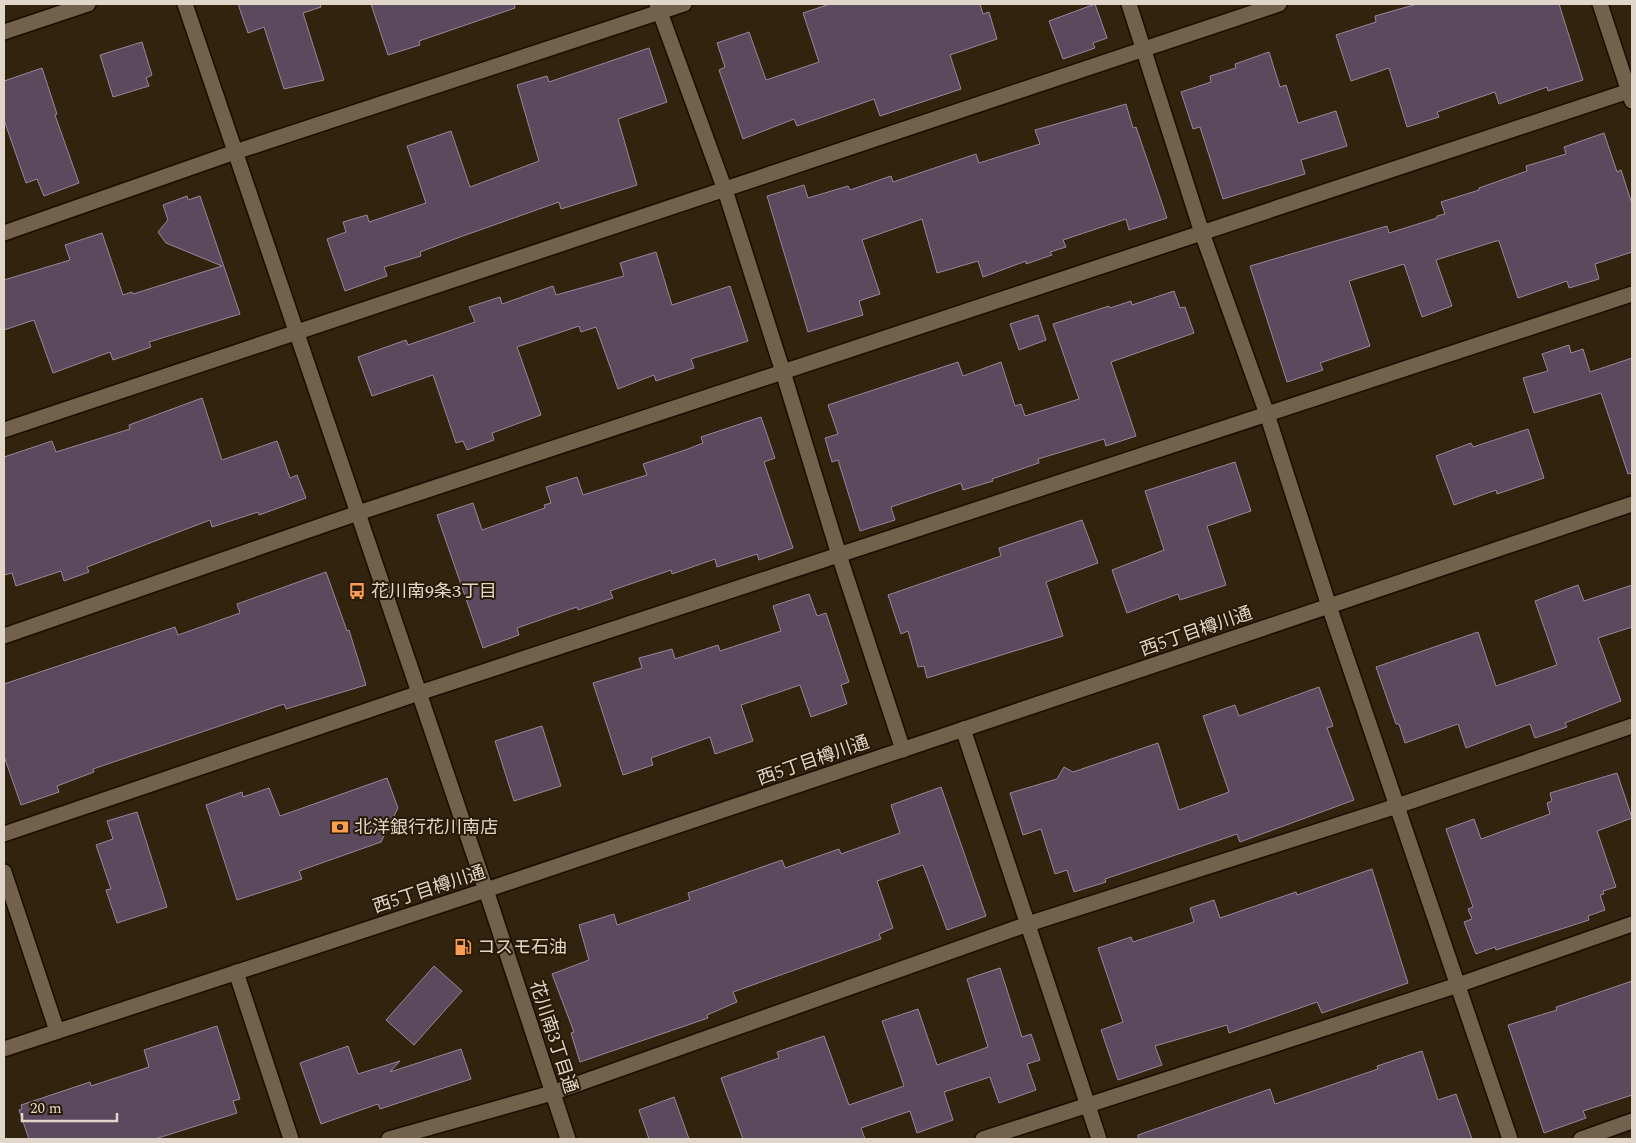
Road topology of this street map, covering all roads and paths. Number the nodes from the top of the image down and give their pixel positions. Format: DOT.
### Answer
graph roads {
  1 [pos="88,4"];
  2 [pos="184,4"];
  3 [pos="684,4"];
  4 [pos="1129,4"];
  5 [pos="1279,4"];
  6 [pos="1600,4"];
  7 [pos="659,8"];
  8 [pos="4,32"];
  9 [pos="1144,49"];
  10 [pos="1631,94"];
  11 [pos="235,152"];
  12 [pos="725,190"];
  13 [pos="4,233"];
  14 [pos="1202,233"];
  15 [pos="1632,294"];
  16 [pos="297,334"];
  17 [pos="783,372"];
  18 [pos="1267,414"];
  19 [pos="4,430"];
  20 [pos="1632,504"];
  21 [pos="358,513"];
  22 [pos="839,555"];
  23 [pos="1329,606"];
  24 [pos="4,636"];
  25 [pos="419,693"];
  26 [pos="1632,726"];
  27 [pos="963,729"];
  28 [pos="903,750"];
  29 [pos="1397,806"];
  30 [pos="4,834"];
  31 [pos="4,872"];
  32 [pos="486,890"];
  33 [pos="1028,924"];
  34 [pos="1632,924"];
  35 [pos="236,972"];
  36 [pos="1458,985"];
  37 [pos="57,1031"];
  38 [pos="4,1049"];
  39 [pos="552,1093"];
  40 [pos="1088,1104"];
  41 [pos="1632,1121"];
  42 [pos="291,1139"];
  43 [pos="389,1139"];
  44 [pos="568,1139"];
  45 [pos="983,1139"];
  46 [pos="1099,1139"];
  47 [pos="1510,1139"];
  48 [pos="1582,1139"];
  1 -- 8 [label="street"];
  2 -- 11 [label="street, 花川南3丁目通"];
  3 -- 7 [label="street"];
  4 -- 9 [label="street"];
  5 -- 9 [label="street"];
  6 -- 10 [label="street"];
  7 -- 11 [label="street"];
  7 -- 12 [label="street"];
  9 -- 12 [label="street"];
  9 -- 14 [label="street"];
  10 -- 14 [label="street"];
  11 -- 13 [label="street"];
  11 -- 16 [label="street, 花川南3丁目通"];
  12 -- 16 [label="street"];
  12 -- 17 [label="street"];
  14 -- 17 [label="street"];
  14 -- 18 [label="street"];
  15 -- 18 [label="street"];
  16 -- 19 [label="street"];
  16 -- 21 [label="street, 花川南3丁目通"];
  17 -- 21 [label="street"];
  17 -- 22 [label="street"];
  18 -- 22 [label="street"];
  18 -- 23 [label="street"];
  20 -- 23 [label="street, 西5丁目樽川通"];
  21 -- 24 [label="street"];
  21 -- 25 [label="street, 花川南3丁目通"];
  22 -- 25 [label="street"];
  22 -- 28 [label="street"];
  23 -- 27 [label="street, 西5丁目樽川通"];
  23 -- 29 [label="street"];
  25 -- 30 [label="street"];
  25 -- 32 [label="street, 花川南3丁目通"];
  26 -- 29 [label="street"];
  27 -- 28 [label="street, 西5丁目樽川通"];
  27 -- 33 [label="street"];
  28 -- 32 [label="street, 西5丁目樽川通"];
  29 -- 33 [label="street"];
  29 -- 36 [label="street"];
  31 -- 37 [label="street"];
  32 -- 35 [label="street, 西5丁目樽川通"];
  32 -- 39 [label="street, 花川南3丁目通"];
  33 -- 39 [label="street"];
  33 -- 40 [label="street"];
  34 -- 36 [label="street"];
  35 -- 37 [label="street, 西5丁目樽川通"];
  35 -- 42 [label="street"];
  36 -- 40 [label="street"];
  36 -- 47 [label="street"];
  37 -- 38 [label="street, 西5丁目樽川通"];
  39 -- 43 [label="street"];
  39 -- 44 [label="street, 花川南3丁目通"];
  40 -- 45 [label="street"];
  40 -- 46 [label="street"];
  41 -- 48 [label="street"];
}
